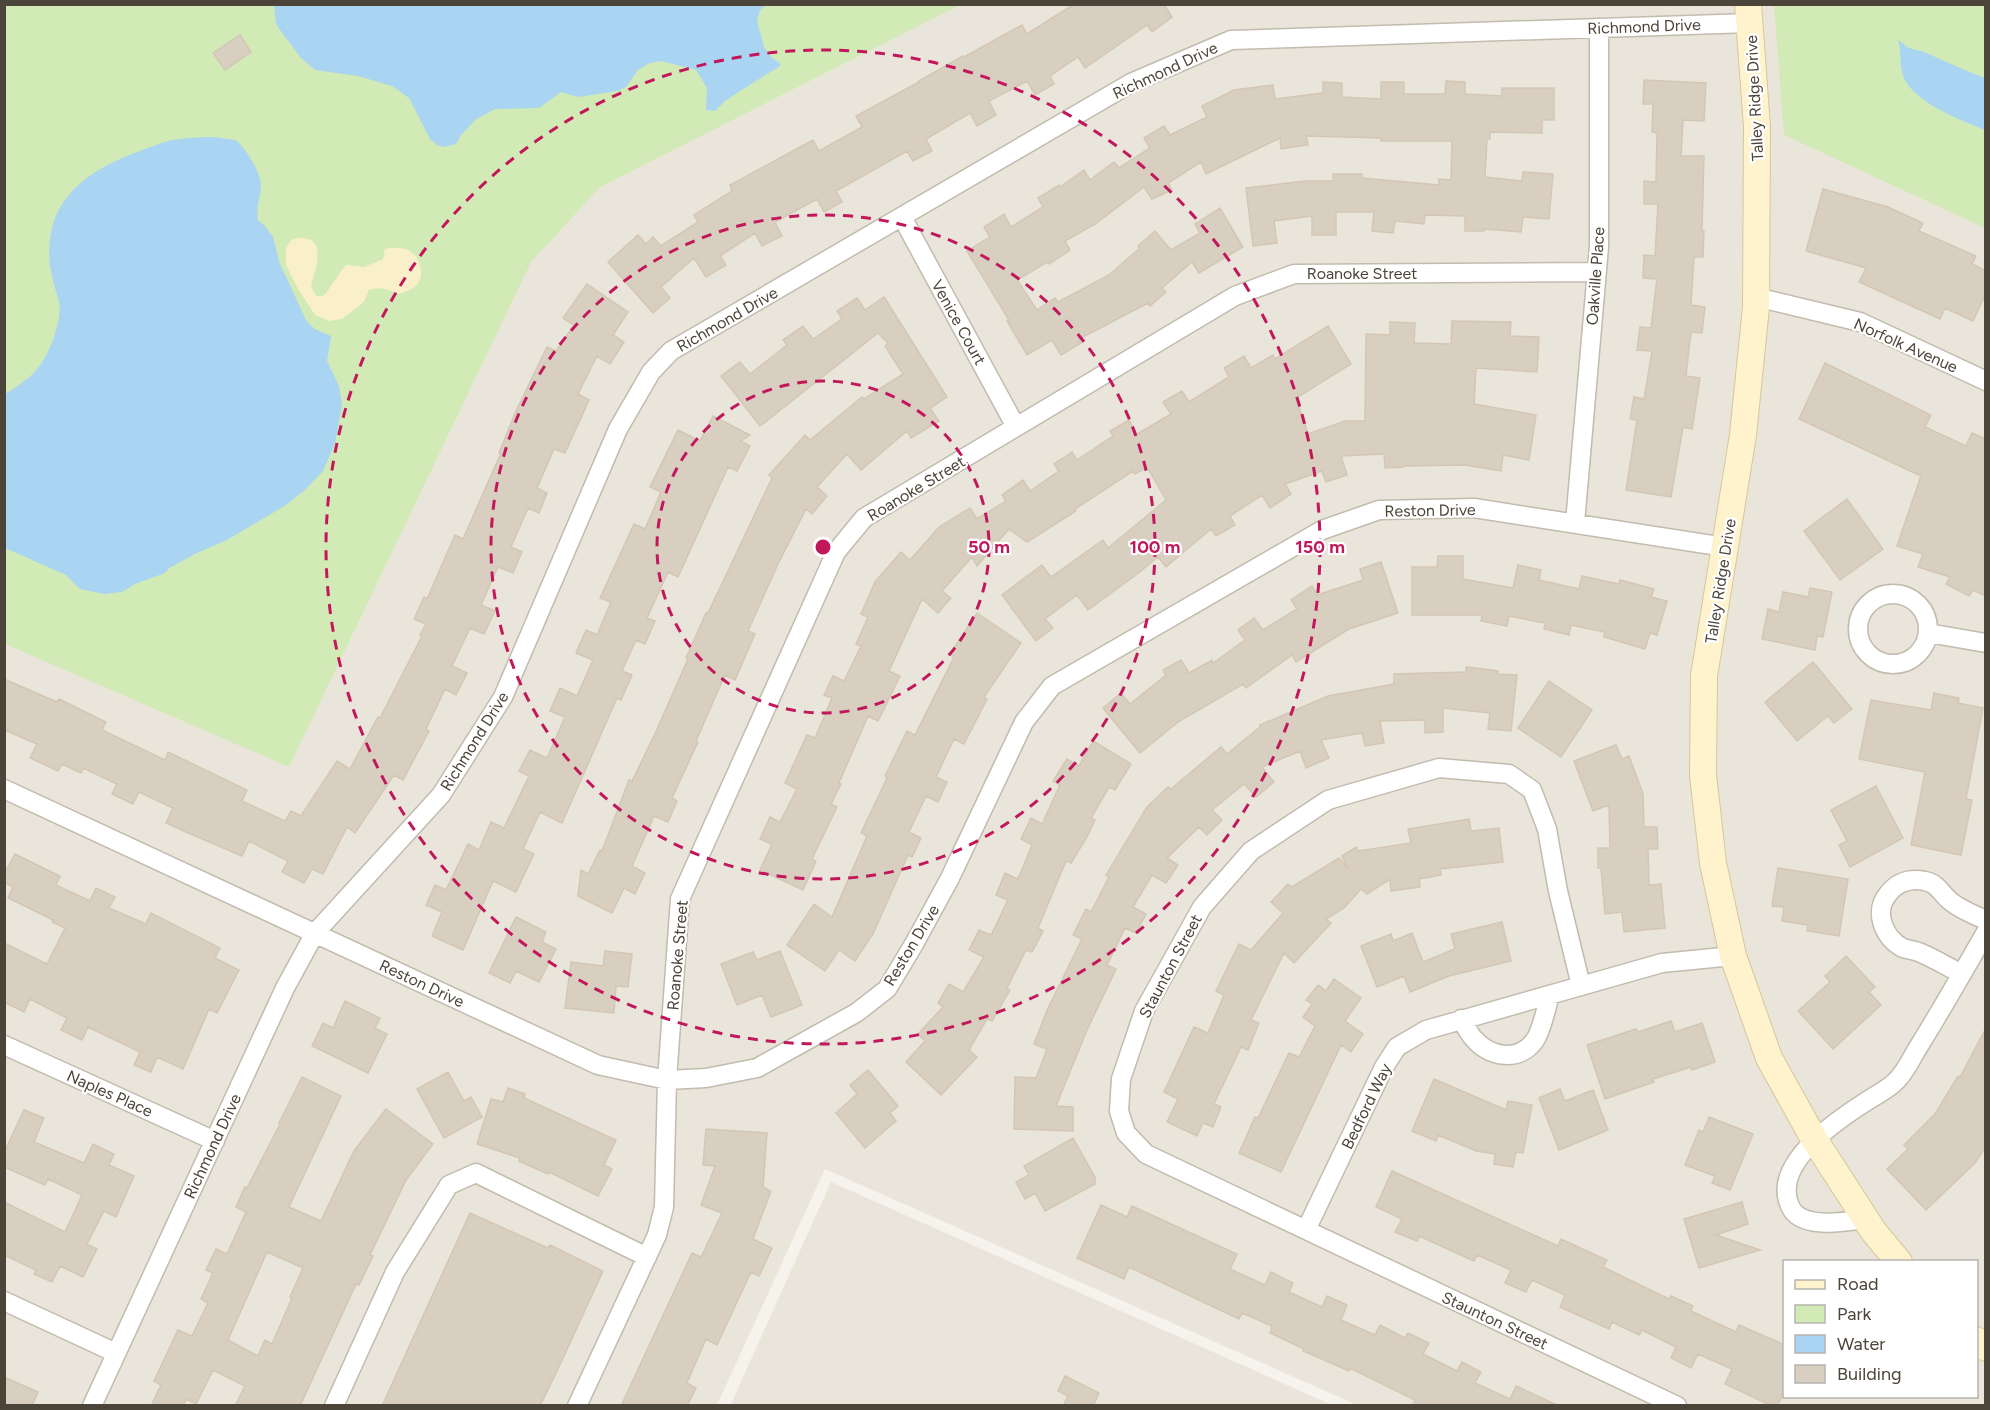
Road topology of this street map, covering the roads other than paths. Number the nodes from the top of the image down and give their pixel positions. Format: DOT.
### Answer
graph roads {
  1 [pos="1749,14"];
  2 [pos="1599,28"];
  3 [pos="902,217"];
  4 [pos="1597,272"];
  5 [pos="1756,297"];
  6 [pos="1986,381"];
  7 [pos="1016,427"];
  8 [pos="1575,523"];
  9 [pos="1725,546"];
  10 [pos="1928,633"];
  11 [pos="1986,643"];
  12 [pos="4,789"];
  13 [pos="1986,920"];
  14 [pos="1986,932"];
  15 [pos="315,933"];
  16 [pos="1733,956"];
  17 [pos="1962,974"];
  18 [pos="1581,986"];
  19 [pos="1550,995"];
  20 [pos="1461,1019"];
  21 [pos="4,1045"];
  22 [pos="667,1080"];
  23 [pos="1814,1139"];
  24 [pos="215,1141"];
  25 [pos="1865,1219"];
  26 [pos="1306,1230"];
  27 [pos="647,1257"];
  28 [pos="1897,1260"];
  29 [pos="4,1301"];
  30 [pos="116,1353"];
  31 [pos="92,1406"];
  32 [pos="334,1406"];
  33 [pos="577,1406"];
  34 [pos="1677,1406"];
  1 -- 2 [label="street, Richmond Drive"];
  1 -- 5 [label="street, Talley Ridge Drive"];
  2 -- 3 [label="street, Richmond Drive"];
  2 -- 4 [label="street, Oakville Place"];
  3 -- 7 [label="street, Venice Court"];
  3 -- 15 [label="street, Richmond Drive"];
  4 -- 7 [label="street, Roanoke Street"];
  4 -- 8 [label="street, Oakville Place"];
  5 -- 6 [label="street, Norfolk Avenue"];
  5 -- 9 [label="street, Talley Ridge Drive"];
  7 -- 22 [label="street, Roanoke Street"];
  8 -- 9 [label="street, Reston Drive"];
  8 -- 22 [label="street, Reston Drive"];
  9 -- 16 [label="street, Talley Ridge Drive"];
  10 -- 11 [label="street"];
  12 -- 15 [label="street, Reston Drive"];
  13 -- 17 [label="street"];
  14 -- 17 [label="street"];
  15 -- 22 [label="street, Reston Drive"];
  15 -- 24 [label="street, Richmond Drive"];
  16 -- 18 [label="street, Bedford Way"];
  16 -- 23 [label="street, Talley Ridge Drive"];
  17 -- 23 [label="street"];
  18 -- 19 [label="street, Bedford Way"];
  18 -- 26 [label="street, Staunton Street"];
  19 -- 20 [label="street, Bedford Way"];
  19 -- 20 [label="street"];
  20 -- 26 [label="street, Bedford Way"];
  21 -- 24 [label="street, Naples Place"];
  22 -- 27 [label="street, Roanoke Street"];
  23 -- 25 [label="street, Talley Ridge Drive"];
  23 -- 25 [label="street"];
  24 -- 30 [label="street, Richmond Drive"];
  25 -- 28 [label="street, Talley Ridge Drive"];
  26 -- 34 [label="street, Staunton Street"];
  27 -- 32 [label="street"];
  27 -- 33 [label="street, Roanoke Street"];
  29 -- 30 [label="street"];
  30 -- 31 [label="street, Richmond Drive"];
}
